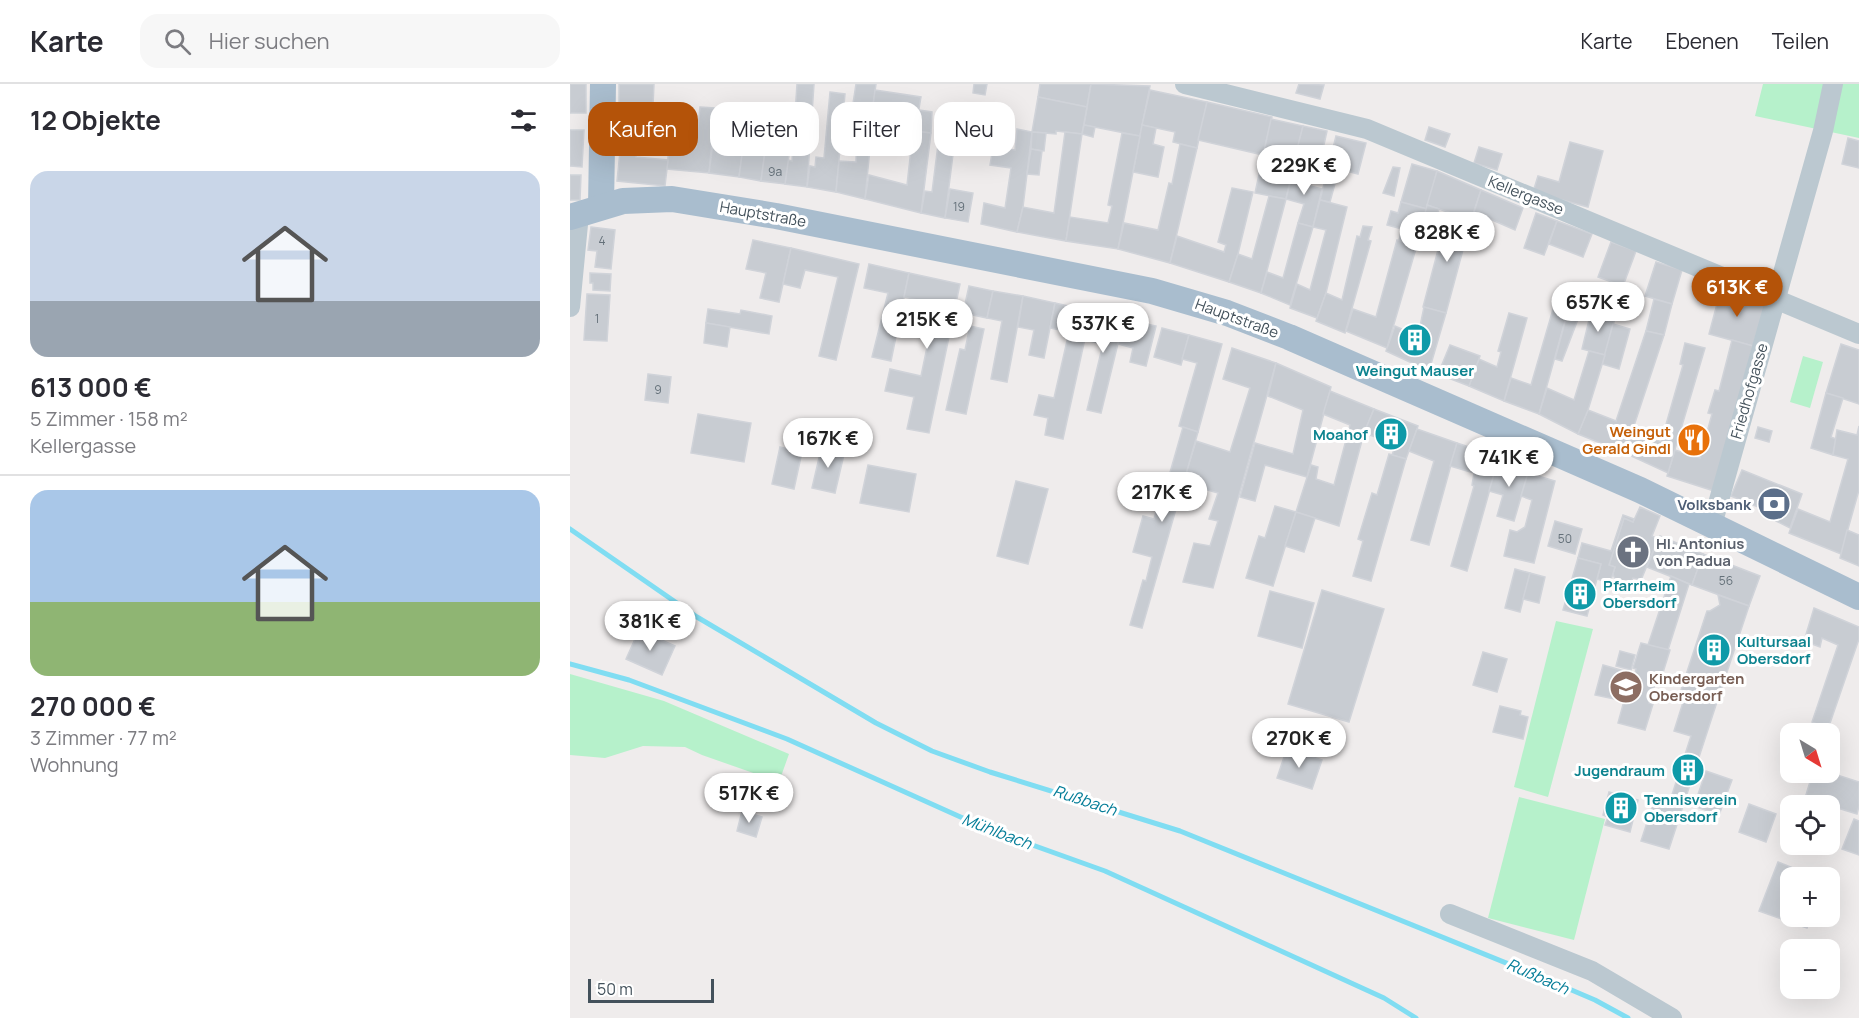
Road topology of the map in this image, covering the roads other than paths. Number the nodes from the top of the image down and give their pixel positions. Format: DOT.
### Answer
graph roads {
  1 [pos="603,84"];
  2 [pos="1185,84"];
  3 [pos="1833,84"];
  4 [pos="583,212"];
  5 [pos="1775,297"];
  6 [pos="570,307"];
  7 [pos="1859,334"];
  8 [pos="1712,525"];
  9 [pos="1859,597"];
  10 [pos="1450,914"];
  11 [pos="1672,1018"];
  1 -- 4 [label="main road"];
  2 -- 5 [label="street, Kellergasse"];
  3 -- 5 [label="street, Friedhofgasse"];
  4 -- 6 [label="street"];
  4 -- 8 [label="main road, Hauptstraße"];
  5 -- 7 [label="street, Kellergasse"];
  5 -- 8 [label="street, Friedhofgasse"];
  8 -- 9 [label="main road, Hauptstraße"];
  10 -- 11 [label="street"];
}
